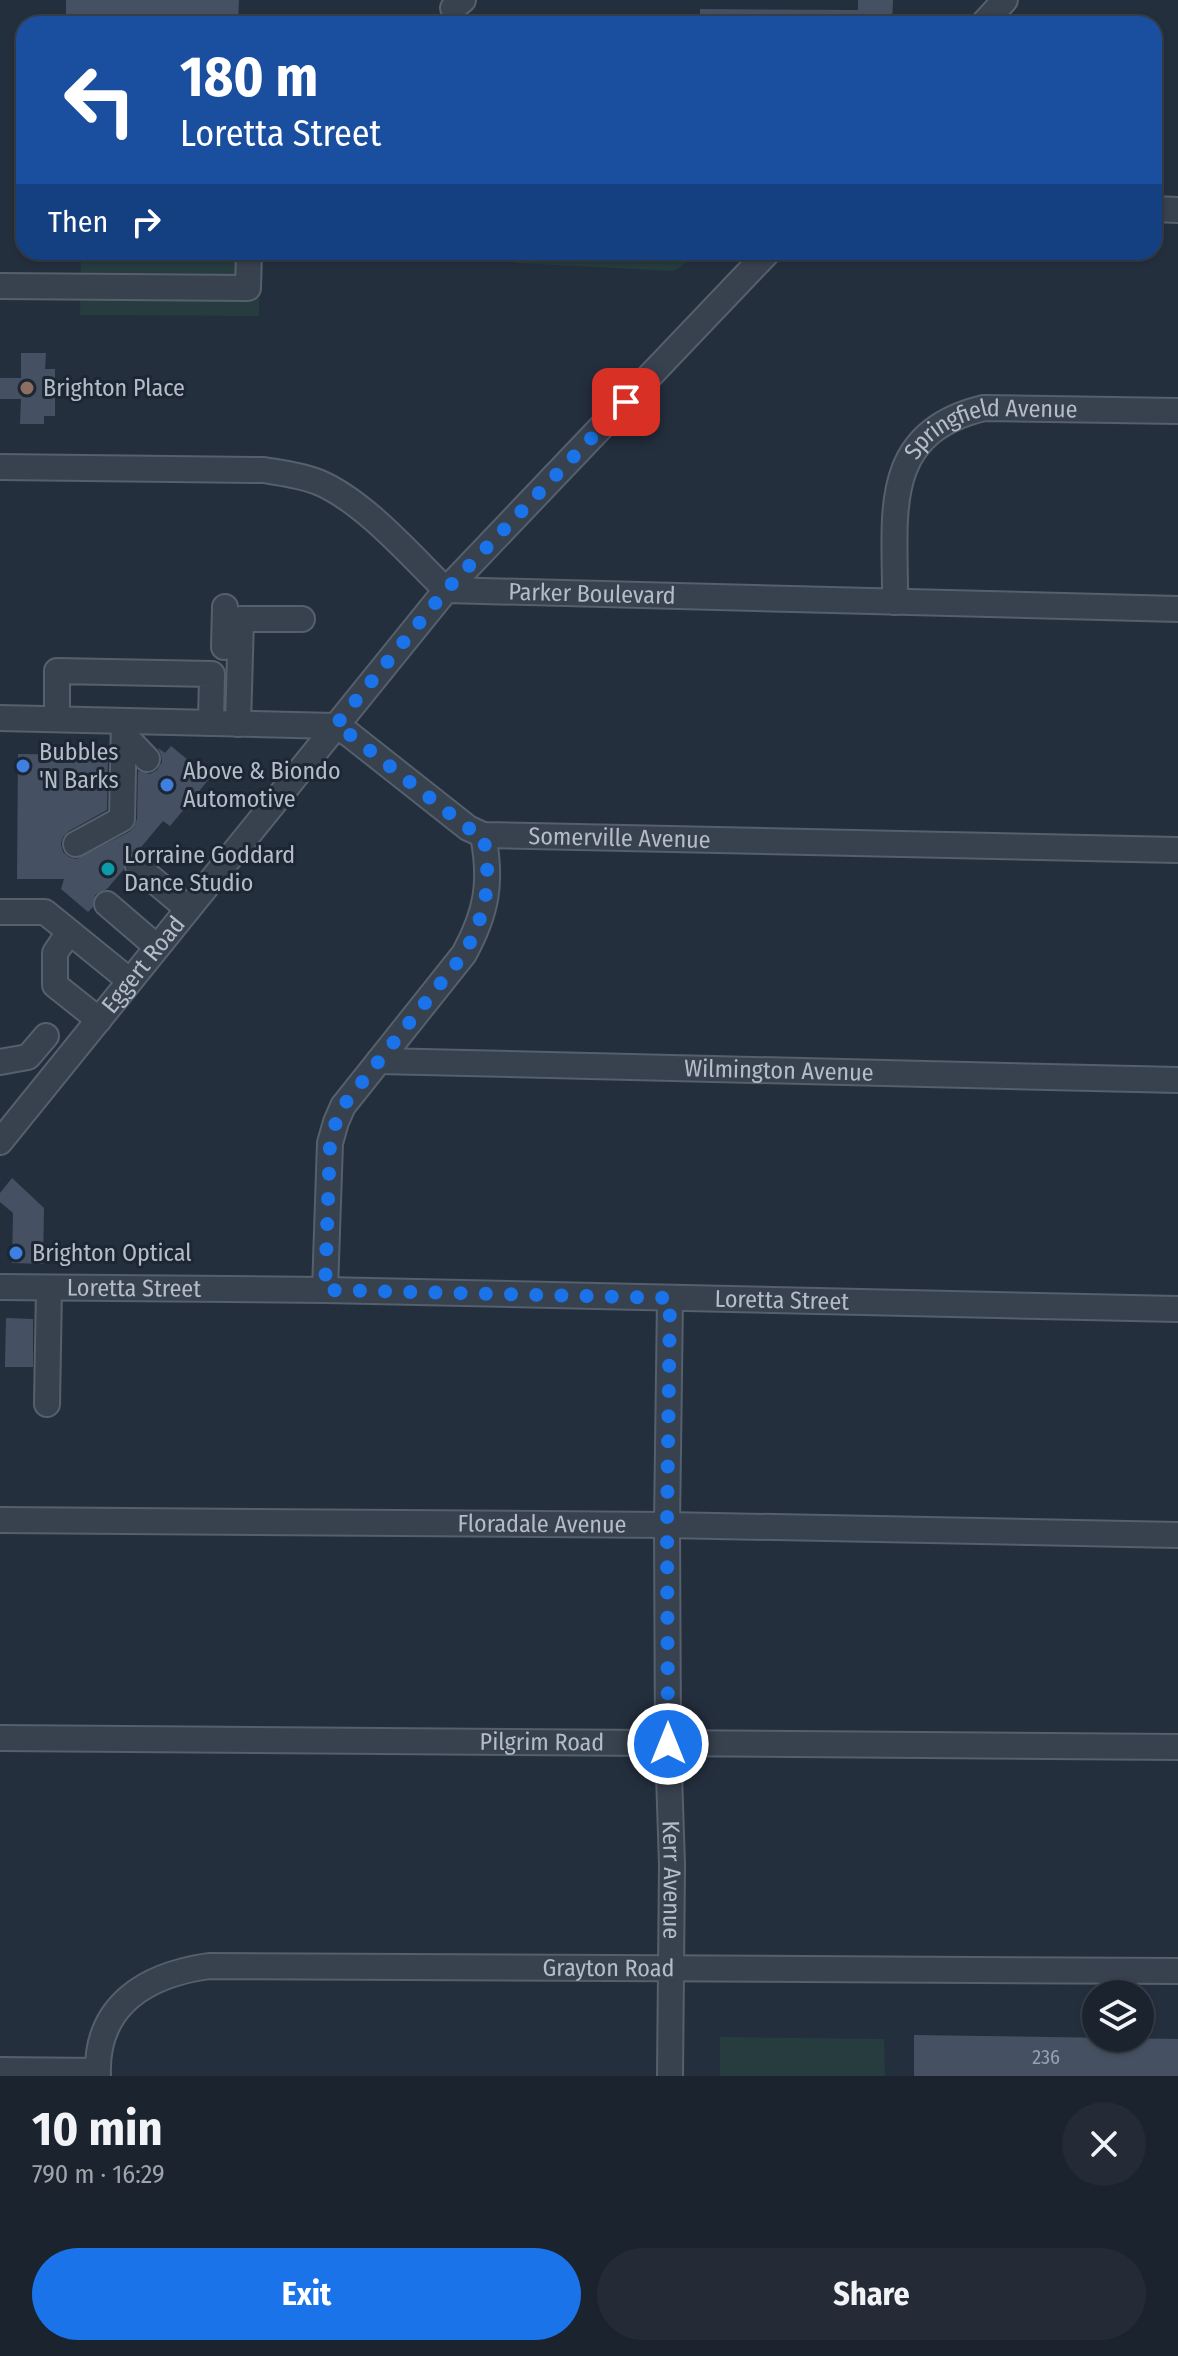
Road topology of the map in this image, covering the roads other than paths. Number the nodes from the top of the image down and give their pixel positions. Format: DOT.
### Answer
graph roads {
  1 [pos="1005,0"];
  2 [pos="990,16"];
  3 [pos="249,260"];
  4 [pos="760,260"];
  5 [pos="0,286"];
  6 [pos="1178,411"];
  7 [pos="0,467"];
  8 [pos="446,590"];
  9 [pos="895,602"];
  10 [pos="225,607"];
  11 [pos="1178,609"];
  12 [pos="302,619"];
  13 [pos="212,674"];
  14 [pos="0,718"];
  15 [pos="57,719"];
  16 [pos="211,723"];
  17 [pos="238,724"];
  18 [pos="335,726"];
  19 [pos="124,728"];
  20 [pos="147,759"];
  21 [pos="483,835"];
  22 [pos="76,844"];
  23 [pos="1178,850"];
  24 [pos="138,867"];
  25 [pos="107,904"];
  26 [pos="188,909"];
  27 [pos="0,912"];
  28 [pos="69,932"];
  29 [pos="157,947"];
  30 [pos="130,981"];
  31 [pos="99,1020"];
  32 [pos="46,1036"];
  33 [pos="28,1057"];
  34 [pos="379,1061"];
  35 [pos="0,1062"];
  36 [pos="53,1077"];
  37 [pos="1178,1080"];
  38 [pos="0,1142"];
  39 [pos="0,1287"];
  40 [pos="49,1288"];
  41 [pos="325,1290"];
  42 [pos="670,1298"];
  43 [pos="1178,1309"];
  44 [pos="47,1404"];
  45 [pos="0,1520"];
  46 [pos="667,1525"];
  47 [pos="1178,1535"];
  48 [pos="0,1738"];
  49 [pos="668,1744"];
  50 [pos="1178,1747"];
  51 [pos="671,1968"];
  52 [pos="1178,1971"];
  53 [pos="0,2070"];
  54 [pos="98,2073"];
  55 [pos="670,2076"];
  1 -- 2 [label="street"];
  3 -- 5 [label="street"];
  4 -- 8 [label="street, Eggert Road"];
  6 -- 9 [label="street, Springfield Avenue"];
  7 -- 8 [label="street"];
  8 -- 9 [label="street, Parker Boulevard"];
  8 -- 18 [label="street, Eggert Road"];
  9 -- 11 [label="street, Parker Boulevard"];
  10 -- 13 [label="street"];
  12 -- 17 [label="street"];
  13 -- 15 [label="street"];
  13 -- 16 [label="street"];
  14 -- 15 [label="street"];
  15 -- 19 [label="street"];
  16 -- 17 [label="street"];
  16 -- 19 [label="street"];
  17 -- 18 [label="street"];
  18 -- 21 [label="street"];
  18 -- 26 [label="street, Eggert Road"];
  19 -- 20 [label="street"];
  19 -- 22 [label="street"];
  21 -- 23 [label="street, Somerville Avenue"];
  21 -- 34 [label="street"];
  24 -- 26 [label="street"];
  25 -- 29 [label="street"];
  26 -- 29 [label="street, Eggert Road"];
  27 -- 28 [label="street"];
  28 -- 30 [label="street"];
  28 -- 31 [label="street"];
  29 -- 30 [label="street, Eggert Road"];
  30 -- 31 [label="street, Eggert Road"];
  31 -- 36 [label="street, Eggert Road"];
  32 -- 33 [label="street"];
  33 -- 35 [label="street"];
  33 -- 36 [label="street"];
  34 -- 37 [label="street, Wilmington Avenue"];
  34 -- 41 [label="street"];
  36 -- 38 [label="street, Eggert Road"];
  39 -- 40 [label="street, Loretta Street"];
  40 -- 41 [label="street, Loretta Street"];
  40 -- 44 [label="street"];
  41 -- 42 [label="street, Loretta Street"];
  42 -- 43 [label="street, Loretta Street"];
  42 -- 46 [label="street, Kerr Avenue"];
  45 -- 46 [label="street, Floradale Avenue"];
  46 -- 47 [label="street, Floradale Avenue"];
  46 -- 49 [label="street, Kerr Avenue"];
  48 -- 49 [label="street, Pilgrim Road"];
  49 -- 50 [label="street, Pilgrim Road"];
  49 -- 51 [label="street, Kerr Avenue"];
  51 -- 52 [label="street, Grayton Road"];
  51 -- 54 [label="street, Grayton Road"];
  51 -- 55 [label="street, Kerr Avenue"];
  53 -- 54 [label="street"];
}
